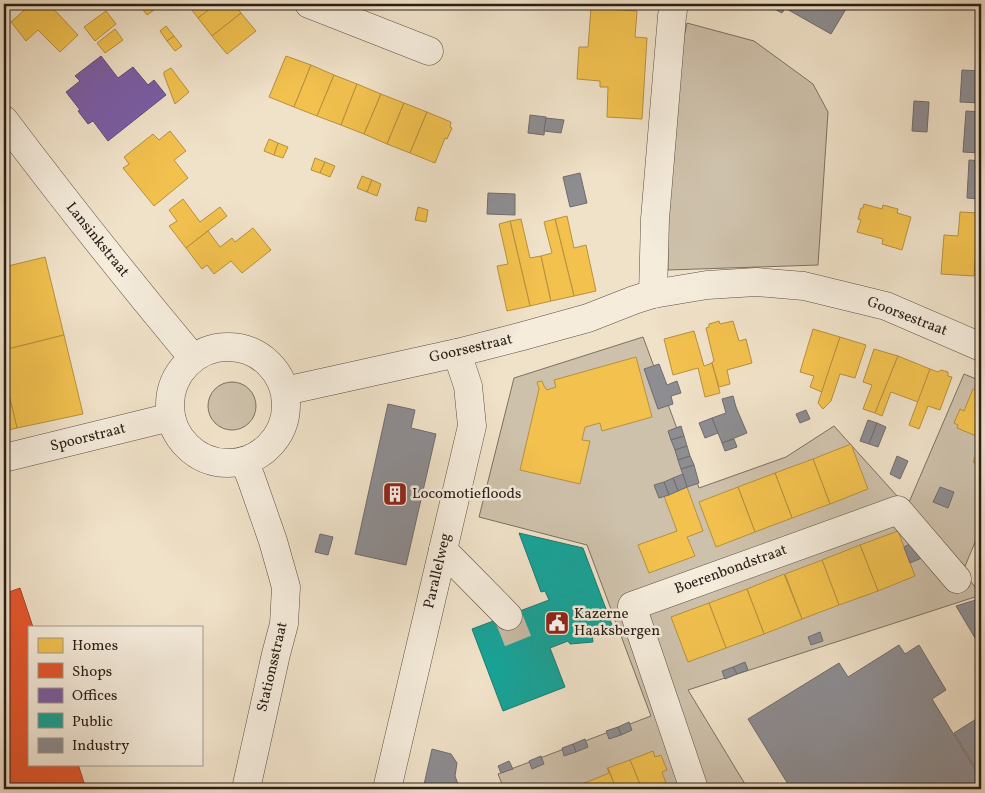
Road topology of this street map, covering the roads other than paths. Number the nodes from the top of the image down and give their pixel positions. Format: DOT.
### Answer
graph roads {
  1 [pos="309,4"];
  2 [pos="674,4"];
  3 [pos="429,51"];
  4 [pos="4,120"];
  5 [pos="653,294"];
  6 [pos="981,347"];
  7 [pos="457,352"];
  8 [pos="193,358"];
  9 [pos="285,391"];
  10 [pos="165,419"];
  11 [pos="4,458"];
  12 [pos="244,461"];
  13 [pos="443,550"];
  14 [pos="957,579"];
  15 [pos="508,616"];
  16 [pos="246,789"];
  17 [pos="386,789"];
  18 [pos="694,789"];
  1 -- 3 [label="street"];
  2 -- 5 [label="street"];
  4 -- 8 [label="street, Lansinkstraat"];
  5 -- 6 [label="street, Goorsestraat"];
  5 -- 7 [label="street, Goorsestraat"];
  7 -- 9 [label="street, Goorsestraat"];
  7 -- 13 [label="street, Parallelweg"];
  8 -- 9 [label="street"];
  8 -- 10 [label="street"];
  9 -- 12 [label="street"];
  10 -- 11 [label="street, Spoorstraat"];
  10 -- 12 [label="street"];
  12 -- 16 [label="street, Stationsstraat"];
  13 -- 15 [label="street"];
  13 -- 17 [label="street, Parallelweg"];
  14 -- 18 [label="street, Boerenbondstraat"];
}
